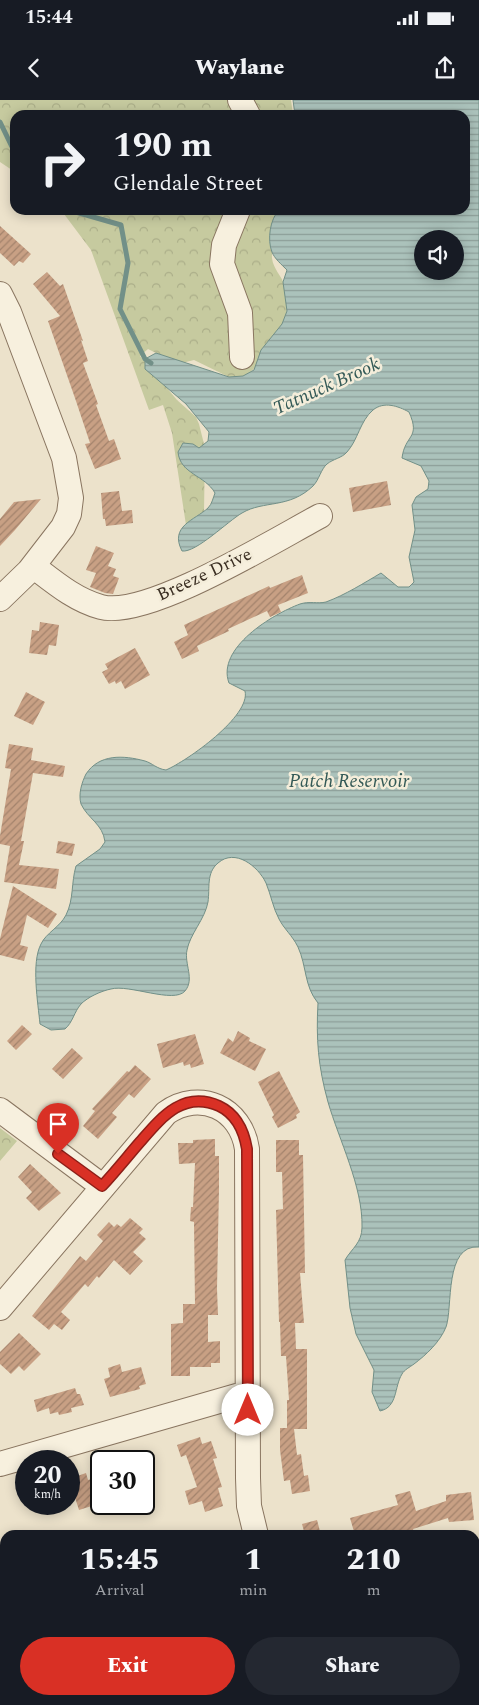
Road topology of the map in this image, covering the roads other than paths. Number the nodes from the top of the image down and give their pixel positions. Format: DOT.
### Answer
graph roads {
  1 [pos="236,215"];
  2 [pos="3,310"];
  3 [pos="242,357"];
  4 [pos="320,516"];
  5 [pos="33,566"];
  6 [pos="0,600"];
  7 [pos="0,1110"];
  8 [pos="102,1186"];
  9 [pos="0,1308"];
  10 [pos="248,1393"];
  11 [pos="0,1464"];
  12 [pos="255,1530"];
  1 -- 3 [label="street"];
  2 -- 5 [label="street"];
  4 -- 5 [label="street, Breeze Drive"];
  5 -- 6 [label="street"];
  7 -- 8 [label="street"];
  8 -- 9 [label="street"];
  8 -- 10 [label="street"];
  10 -- 11 [label="street"];
  10 -- 12 [label="street"];
}
